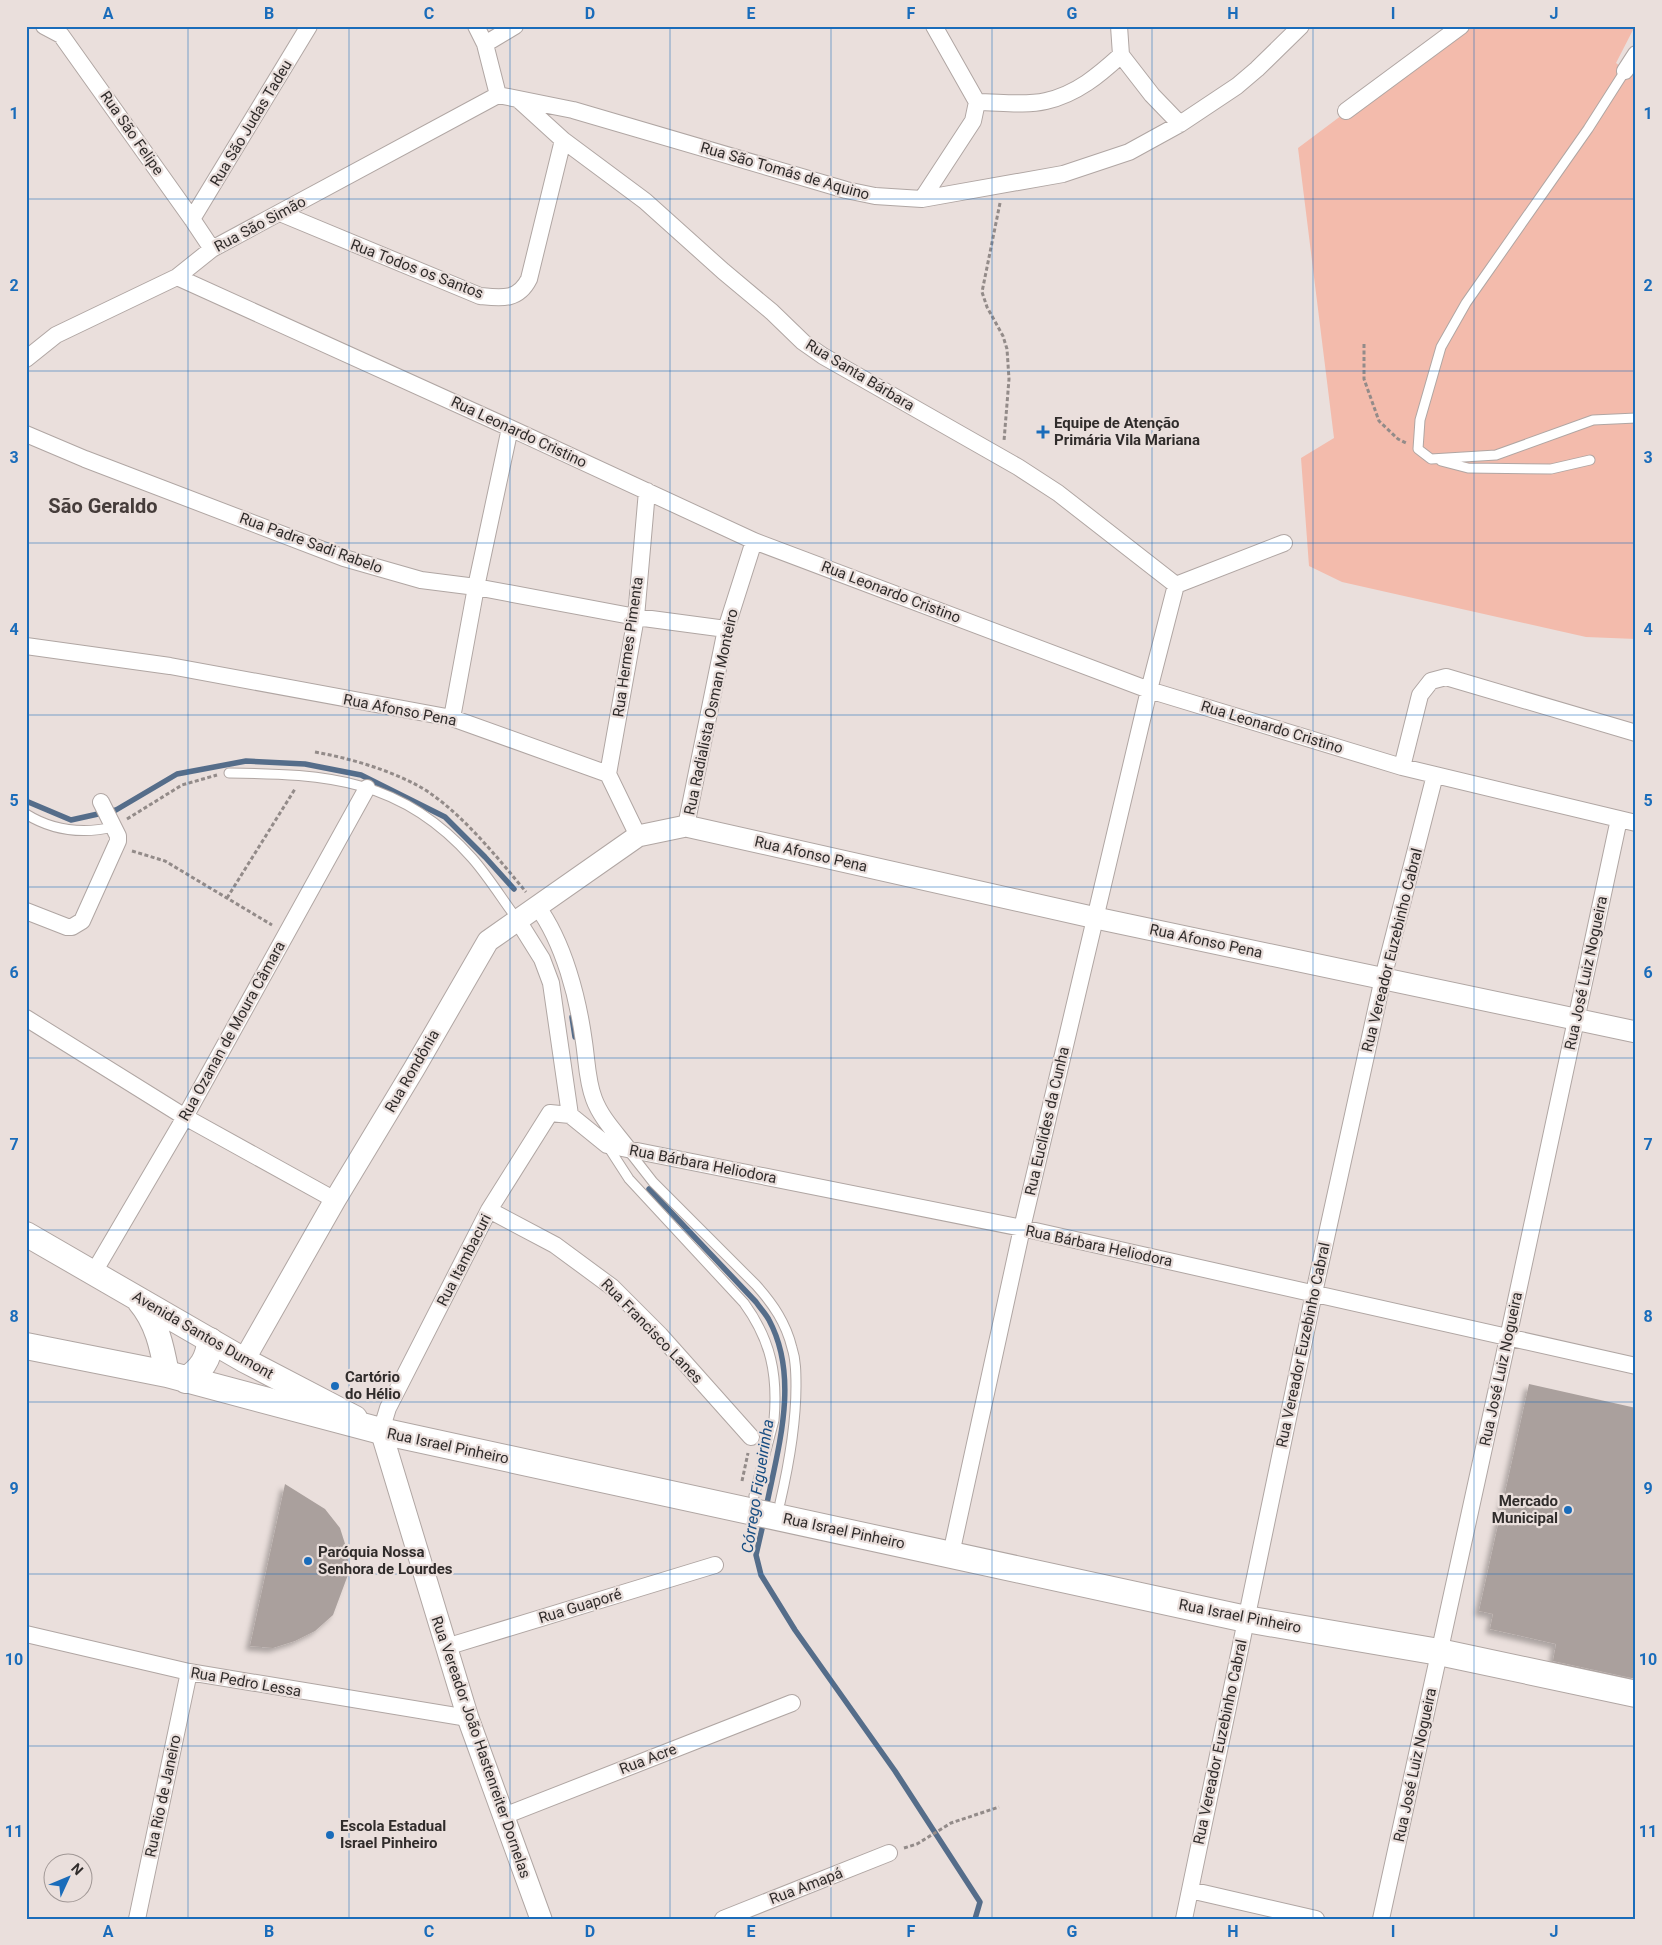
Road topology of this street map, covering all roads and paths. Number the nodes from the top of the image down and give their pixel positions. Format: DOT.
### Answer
graph roads {
  1 [pos="44,26"];
  2 [pos="309,26"];
  3 [pos="476,26"];
  4 [pos="515,26"];
  5 [pos="934,26"];
  6 [pos="1118,26"];
  7 [pos="1301,26"];
  8 [pos="1460,26"];
  9 [pos="63,30"];
  10 [pos="485,44"];
  11 [pos="1636,54"];
  12 [pos="1121,55"];
  13 [pos="1625,71"];
  14 [pos="498,95"];
  15 [pos="518,99"];
  16 [pos="977,102"];
  17 [pos="1346,111"];
  18 [pos="1180,124"];
  19 [pos="563,140"];
  20 [pos="1004,185"];
  21 [pos="922,200"];
  22 [pos="280,213"];
  23 [pos="192,219"];
  24 [pos="212,249"];
  25 [pos="176,276"];
  26 [pos="1364,344"];
  27 [pos="26,359"];
  28 [pos="1636,418"];
  29 [pos="510,428"];
  30 [pos="26,434"];
  31 [pos="1418,448"];
  32 [pos="1001,458"];
  33 [pos="1431,459"];
  34 [pos="1590,460"];
  35 [pos="646,491"];
  36 [pos="754,541"];
  37 [pos="1284,543"];
  38 [pos="1176,585"];
  39 [pos="476,587"];
  40 [pos="636,617"];
  41 [pos="726,629"];
  42 [pos="26,646"];
  43 [pos="1149,690"];
  44 [pos="452,718"];
  45 [pos="1636,733"];
  46 [pos="1402,767"];
  47 [pos="229,773"];
  48 [pos="608,774"];
  49 [pos="304,775"];
  50 [pos="1435,775"];
  51 [pos="367,788"];
  52 [pos="101,802"];
  53 [pos="26,814"];
  54 [pos="1619,818"];
  55 [pos="1636,823"];
  56 [pos="686,826"];
  57 [pos="114,827"];
  58 [pos="638,836"];
  59 [pos="117,847"];
  60 [pos="227,898"];
  61 [pos="538,906"];
  62 [pos="26,911"];
  63 [pos="1096,918"];
  64 [pos="517,919"];
  65 [pos="286,934"];
  66 [pos="1383,978"];
  67 [pos="26,1018"];
  68 [pos="1576,1020"];
  69 [pos="1636,1032"];
  70 [pos="570,1115"];
  71 [pos="185,1117"];
  72 [pos="607,1145"];
  73 [pos="628,1149"];
  74 [pos="335,1200"];
  75 [pos="489,1210"];
  76 [pos="1022,1228"];
  77 [pos="26,1234"];
  78 [pos="94,1272"];
  79 [pos="1314,1293"];
  80 [pos="136,1297"];
  81 [pos="200,1335"];
  82 [pos="1508,1338"];
  83 [pos="26,1346"];
  84 [pos="244,1360"];
  85 [pos="1636,1366"];
  86 [pos="172,1368"];
  87 [pos="382,1431"];
  88 [pos="751,1437"];
  89 [pos="745,1497"];
  90 [pos="780,1503"];
  91 [pos="951,1554"];
  92 [pos="715,1565"];
  93 [pos="1246,1619"];
  94 [pos="26,1634"];
  95 [pos="446,1647"];
  96 [pos="1440,1652"];
  97 [pos="189,1672"];
  98 [pos="1636,1694"];
  99 [pos="792,1703"];
  100 [pos="468,1718"];
  101 [pos="999,1807"];
  102 [pos="504,1816"];
  103 [pos="917,1844"];
  104 [pos="889,1853"];
  105 [pos="1190,1890"];
  106 [pos="137,1919"];
  107 [pos="541,1919"];
  108 [pos="723,1919"];
  109 [pos="1184,1919"];
  110 [pos="1316,1919"];
  111 [pos="1381,1919"];
  1 -- 9 [label="street, Rua São Felipe"];
  2 -- 23 [label="street, Rua São Judas Tadeu"];
  3 -- 10 [label="street"];
  4 -- 10 [label="street"];
  5 -- 16 [label="street"];
  6 -- 12 [label="street"];
  7 -- 18 [label="street, Rua São Tomás de Aquino"];
  8 -- 17 [label="street"];
  9 -- 23 [label="street, Rua São Felipe"];
  10 -- 14 [label="street"];
  11 -- 13 [label="street"];
  12 -- 16 [label="street"];
  12 -- 18 [label="street"];
  13 -- 31 [label="lane"];
  14 -- 15 [label="street, Rua São Tomás de Aquino"];
  14 -- 22 [label="street, Rua São Simão"];
  15 -- 19 [label="street, Rua Santa Bárbara"];
  15 -- 21 [label="street, Rua São Tomás de Aquino"];
  16 -- 21 [label="street"];
  18 -- 20 [label="street, Rua São Tomás de Aquino"];
  19 -- 22 [label="street, Rua Todos os Santos"];
  19 -- 32 [label="street, Rua Santa Bárbara"];
  20 -- 21 [label="street, Rua São Tomás de Aquino"];
  20 -- 32 [label="path"];
  22 -- 24 [label="street, Rua São Simão"];
  23 -- 24 [label="street, Rua São Felipe"];
  24 -- 25 [label="street, Rua São Simão"];
  25 -- 27 [label="street, Rua São Simão"];
  25 -- 29 [label="street, Rua Leonardo Cristino"];
  26 -- 31 [label="path"];
  28 -- 33 [label="lane"];
  29 -- 35 [label="street, Rua Leonardo Cristino"];
  29 -- 39 [label="street"];
  30 -- 39 [label="street, Rua Padre Sadi Rabelo"];
  31 -- 33 [label="lane"];
  32 -- 38 [label="street, Rua Santa Bárbara"];
  33 -- 34 [label="lane"];
  35 -- 36 [label="street, Rua Leonardo Cristino"];
  35 -- 40 [label="street, Rua Hermes Pimenta"];
  36 -- 41 [label="street, Rua Radialista Osman Monteiro"];
  36 -- 43 [label="street, Rua Leonardo Cristino"];
  37 -- 38 [label="street"];
  38 -- 43 [label="street"];
  39 -- 40 [label="street, Rua Padre Sadi Rabelo"];
  39 -- 44 [label="street"];
  40 -- 41 [label="street, Rua Padre Sadi Rabelo"];
  40 -- 48 [label="street, Rua Hermes Pimenta"];
  41 -- 56 [label="street, Rua Radialista Osman Monteiro"];
  42 -- 44 [label="street, Rua Afonso Pena"];
  43 -- 46 [label="street, Rua Leonardo Cristino"];
  43 -- 63 [label="street, Rua Euclides da Cunha"];
  44 -- 48 [label="street, Rua Afonso Pena"];
  45 -- 46 [label="street"];
  46 -- 50 [label="street, Rua Leonardo Cristino"];
  47 -- 49 [label="lane"];
  47 -- 57 [label="path"];
  48 -- 58 [label="street"];
  49 -- 51 [label="lane"];
  49 -- 60 [label="path"];
  50 -- 54 [label="street, Rua Leonardo Cristino"];
  50 -- 66 [label="street, Rua Vereador Euzebinho Cabral"];
  51 -- 64 [label="lane"];
  51 -- 65 [label="street, Rua Ozanan de Moura Câmara"];
  52 -- 57 [label="street"];
  53 -- 57 [label="lane"];
  54 -- 55 [label="street, Rua Leonardo Cristino"];
  54 -- 68 [label="street, Rua José Luiz Nogueira"];
  56 -- 58 [label="street, Rua Afonso Pena"];
  56 -- 63 [label="street, Rua Afonso Pena"];
  57 -- 59 [label="street"];
  58 -- 61 [label="street, Rua Rondônia"];
  59 -- 60 [label="path"];
  59 -- 62 [label="street"];
  60 -- 65 [label="path"];
  61 -- 64 [label="street, Rua Rondônia"];
  61 -- 73 [label="street"];
  63 -- 66 [label="street, Rua Afonso Pena"];
  63 -- 76 [label="street, Rua Euclides da Cunha"];
  64 -- 70 [label="street"];
  64 -- 74 [label="street, Rua Rondônia"];
  65 -- 71 [label="street, Rua Ozanan de Moura Câmara"];
  66 -- 68 [label="street, Rua Afonso Pena"];
  66 -- 79 [label="street, Rua Vereador Euzebinho Cabral"];
  67 -- 71 [label="street"];
  68 -- 69 [label="street, Rua Afonso Pena"];
  68 -- 82 [label="street, Rua José Luiz Nogueira"];
  70 -- 72 [label="street, Rua Bárbara Heliodora"];
  70 -- 75 [label="street, Rua Itambacuri"];
  71 -- 74 [label="street"];
  71 -- 78 [label="street, Rua Ozanan de Moura Câmara"];
  72 -- 73 [label="street, Rua Bárbara Heliodora"];
  72 -- 89 [label="lane"];
  73 -- 76 [label="street, Rua Bárbara Heliodora"];
  73 -- 90 [label="lane"];
  74 -- 84 [label="street, Rua Rondônia"];
  75 -- 87 [label="street, Rua Itambacuri"];
  75 -- 88 [label="street, Rua Francisco Lanes"];
  76 -- 79 [label="street, Rua Bárbara Heliodora"];
  76 -- 91 [label="street, Rua Euclides da Cunha"];
  77 -- 78 [label="main road, Avenida Santos Dumont"];
  78 -- 80 [label="main road, Avenida Santos Dumont"];
  79 -- 82 [label="street, Rua Bárbara Heliodora"];
  79 -- 93 [label="street, Rua Vereador Euzebinho Cabral"];
  80 -- 81 [label="main road, Avenida Santos Dumont"];
  80 -- 86 [label="main road"];
  81 -- 84 [label="main road, Avenida Santos Dumont"];
  81 -- 86 [label="main road"];
  81 -- 86 [label="main road"];
  82 -- 85 [label="street, Rua Bárbara Heliodora"];
  82 -- 96 [label="street, Rua José Luiz Nogueira"];
  83 -- 86 [label="main road, Rua Israel Pinheiro"];
  84 -- 87 [label="main road, Avenida Santos Dumont"];
  86 -- 87 [label="main road, Rua Israel Pinheiro"];
  87 -- 89 [label="main road, Rua Israel Pinheiro"];
  87 -- 95 [label="street, Rua Vereador João Hastenreiter Dornelas"];
  88 -- 89 [label="path"];
  89 -- 91 [label="main road, Rua Israel Pinheiro"];
  91 -- 93 [label="main road, Rua Israel Pinheiro"];
  92 -- 95 [label="street, Rua Guaporé"];
  93 -- 96 [label="main road, Rua Israel Pinheiro"];
  93 -- 105 [label="street, Rua Vereador Euzebinho Cabral"];
  94 -- 97 [label="street, Rua Pedro Lessa"];
  95 -- 100 [label="street, Rua Vereador João Hastenreiter Dornelas"];
  96 -- 98 [label="main road, Rua Israel Pinheiro"];
  96 -- 111 [label="street, Rua José Luiz Nogueira"];
  97 -- 100 [label="street, Rua Pedro Lessa"];
  97 -- 106 [label="street, Rua Rio de Janeiro"];
  99 -- 102 [label="street, Rua Acre"];
  100 -- 102 [label="street, Rua Vereador João Hastenreiter Dornelas"];
  101 -- 103 [label="path"];
  102 -- 107 [label="street, Rua Vereador João Hastenreiter Dornelas"];
  104 -- 108 [label="street, Rua Amapá"];
  105 -- 109 [label="street, Rua Vereador Euzebinho Cabral"];
  105 -- 110 [label="street"];
}
